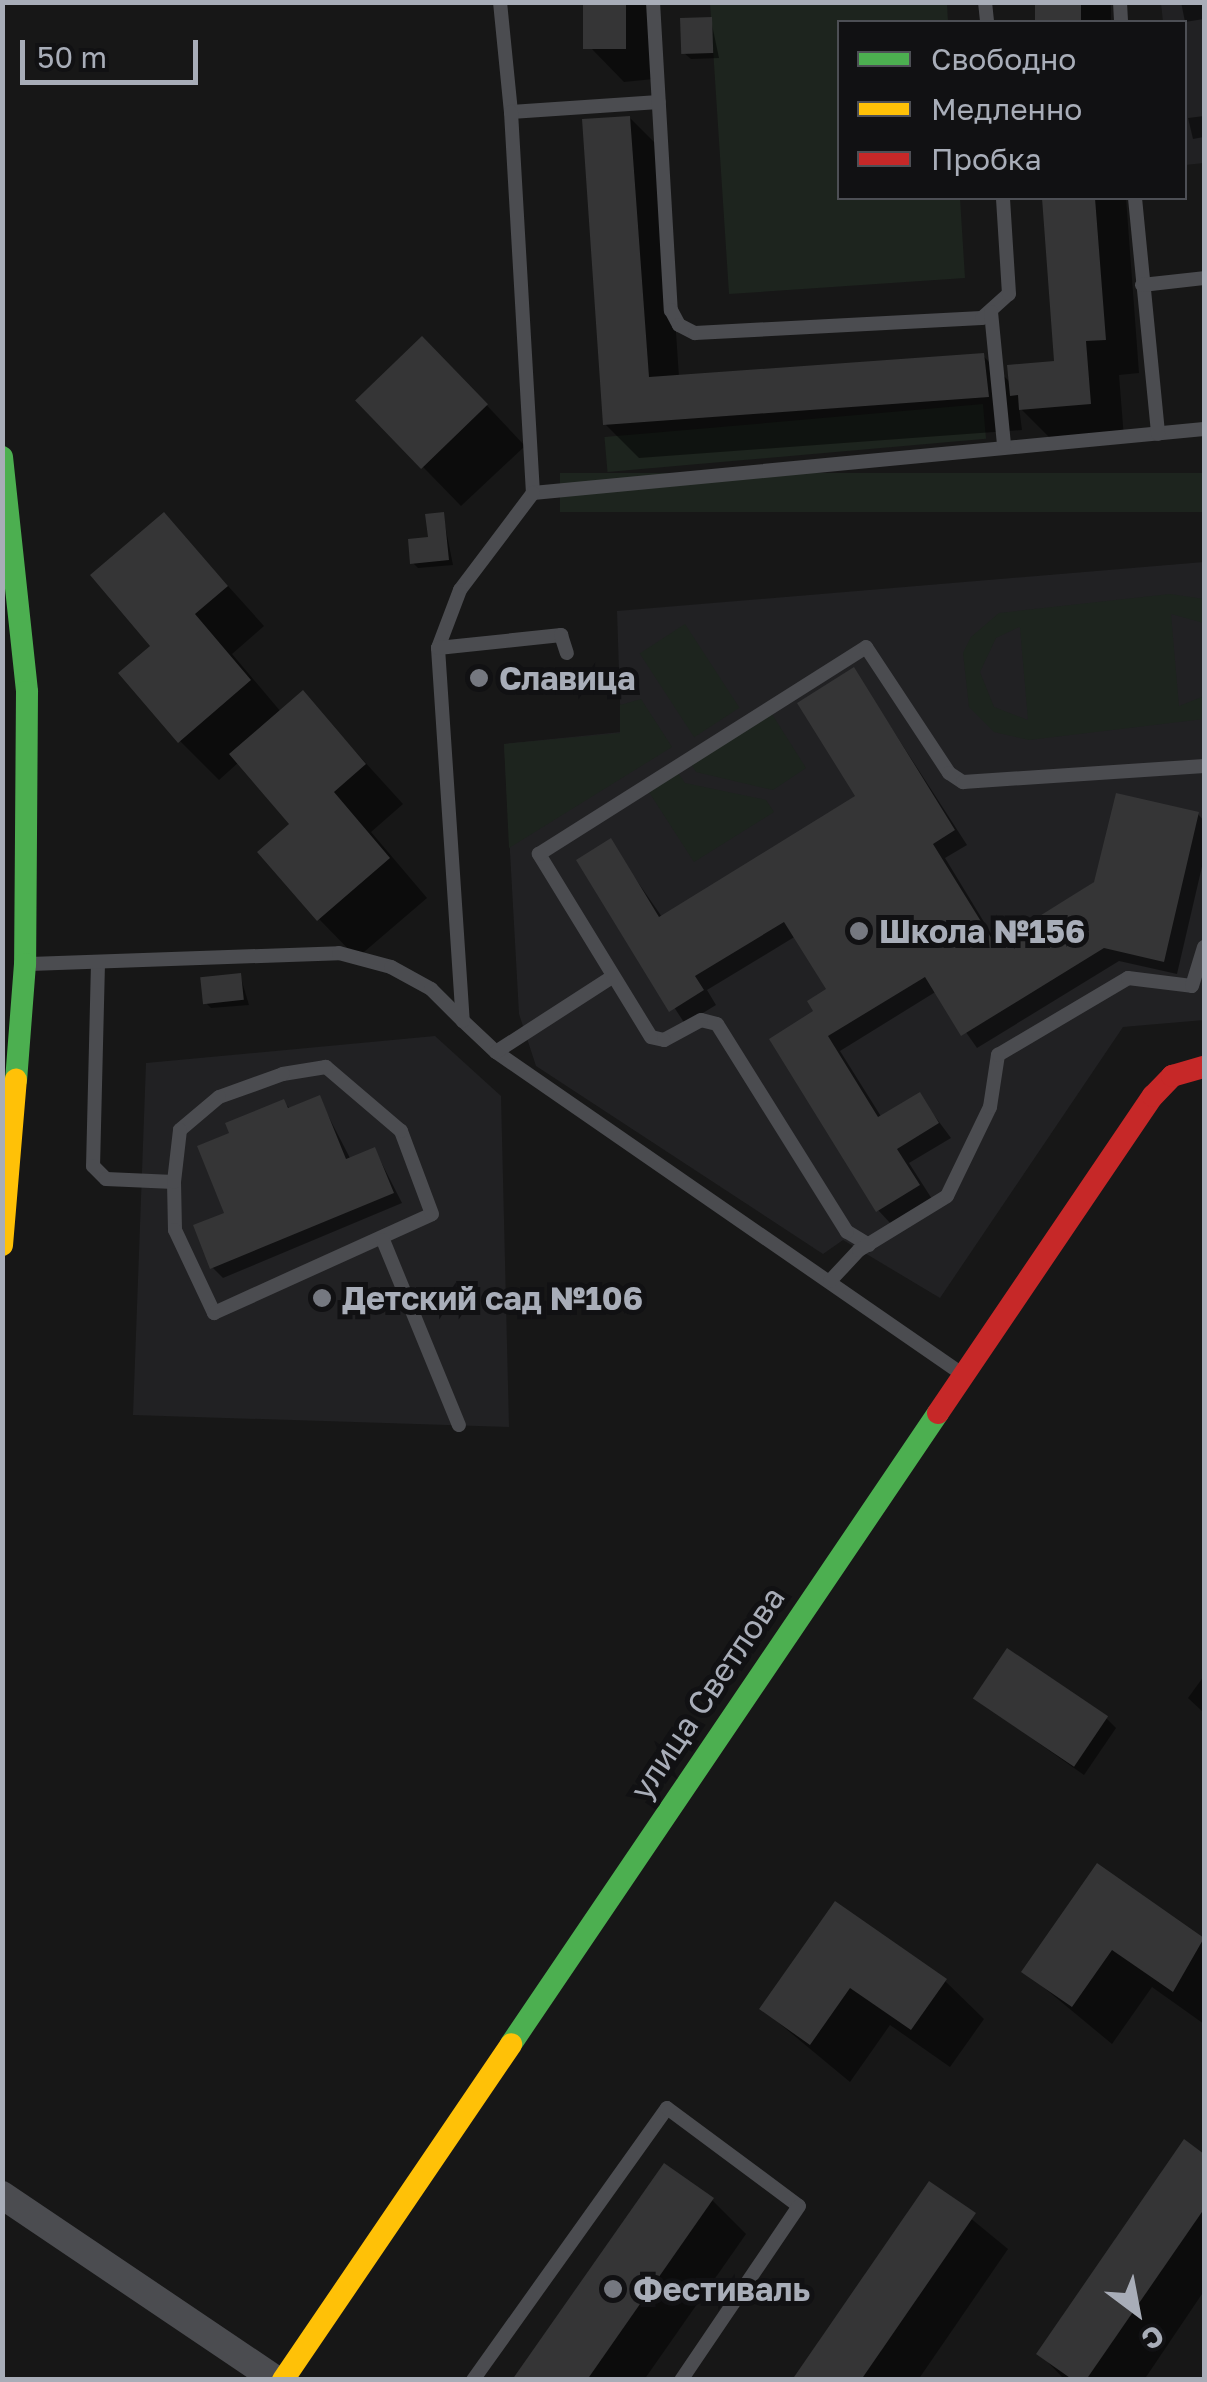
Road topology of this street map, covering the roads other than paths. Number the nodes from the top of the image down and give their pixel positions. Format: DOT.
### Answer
graph roads {
  1 [pos="500,2"];
  2 [pos="653,2"];
  3 [pos="659,102"];
  4 [pos="511,112"];
  5 [pos="1003,200"];
  6 [pos="1135,200"];
  7 [pos="1204,278"];
  8 [pos="1142,284"];
  9 [pos="990,312"];
  10 [pos="1204,429"];
  11 [pos="1158,434"];
  12 [pos="1004,444"];
  13 [pos="2,457"];
  14 [pos="533,493"];
  15 [pos="8,551"];
  16 [pos="438,648"];
  17 [pos="567,653"];
  18 [pos="1204,766"];
  19 [pos="1204,947"];
  20 [pos="98,963"];
  21 [pos="25,964"];
  22 [pos="612,976"];
  23 [pos="464,1021"];
  24 [pos="496,1052"];
  25 [pos="1204,1067"];
  26 [pos="174,1182"];
  27 [pos="383,1240"];
  28 [pos="869,1244"];
  29 [pos="2,1246"];
  30 [pos="830,1280"];
  31 [pos="962,1374"];
  32 [pos="459,1425"];
  33 [pos="2,2195"];
  34 [pos="279,2380"];
  35 [pos="472,2380"];
  36 [pos="681,2380"];
  1 -- 4 [label="lane"];
  2 -- 3 [label="lane"];
  3 -- 4 [label="lane"];
  3 -- 9 [label="lane"];
  4 -- 14 [label="lane"];
  5 -- 9 [label="lane"];
  6 -- 8 [label="lane"];
  7 -- 8 [label="lane"];
  8 -- 11 [label="lane"];
  9 -- 12 [label="lane"];
  10 -- 11 [label="lane"];
  11 -- 12 [label="lane"];
  12 -- 14 [label="lane"];
  13 -- 15 [label="street"];
  14 -- 16 [label="lane"];
  15 -- 21 [label="street"];
  16 -- 17 [label="lane"];
  16 -- 23 [label="lane"];
  18 -- 22 [label="lane"];
  19 -- 28 [label="lane"];
  20 -- 21 [label="lane"];
  20 -- 23 [label="lane"];
  20 -- 26 [label="lane"];
  21 -- 29 [label="street"];
  22 -- 24 [label="lane"];
  22 -- 28 [label="lane"];
  23 -- 24 [label="lane"];
  24 -- 30 [label="lane"];
  25 -- 31 [label="street, улица Светлова"];
  26 -- 27 [label="lane"];
  26 -- 27 [label="lane"];
  27 -- 32 [label="lane"];
  28 -- 30 [label="lane"];
  30 -- 31 [label="lane"];
  31 -- 34 [label="street, улица Светлова"];
  33 -- 34 [label="street"];
  35 -- 36 [label="lane"];
}
